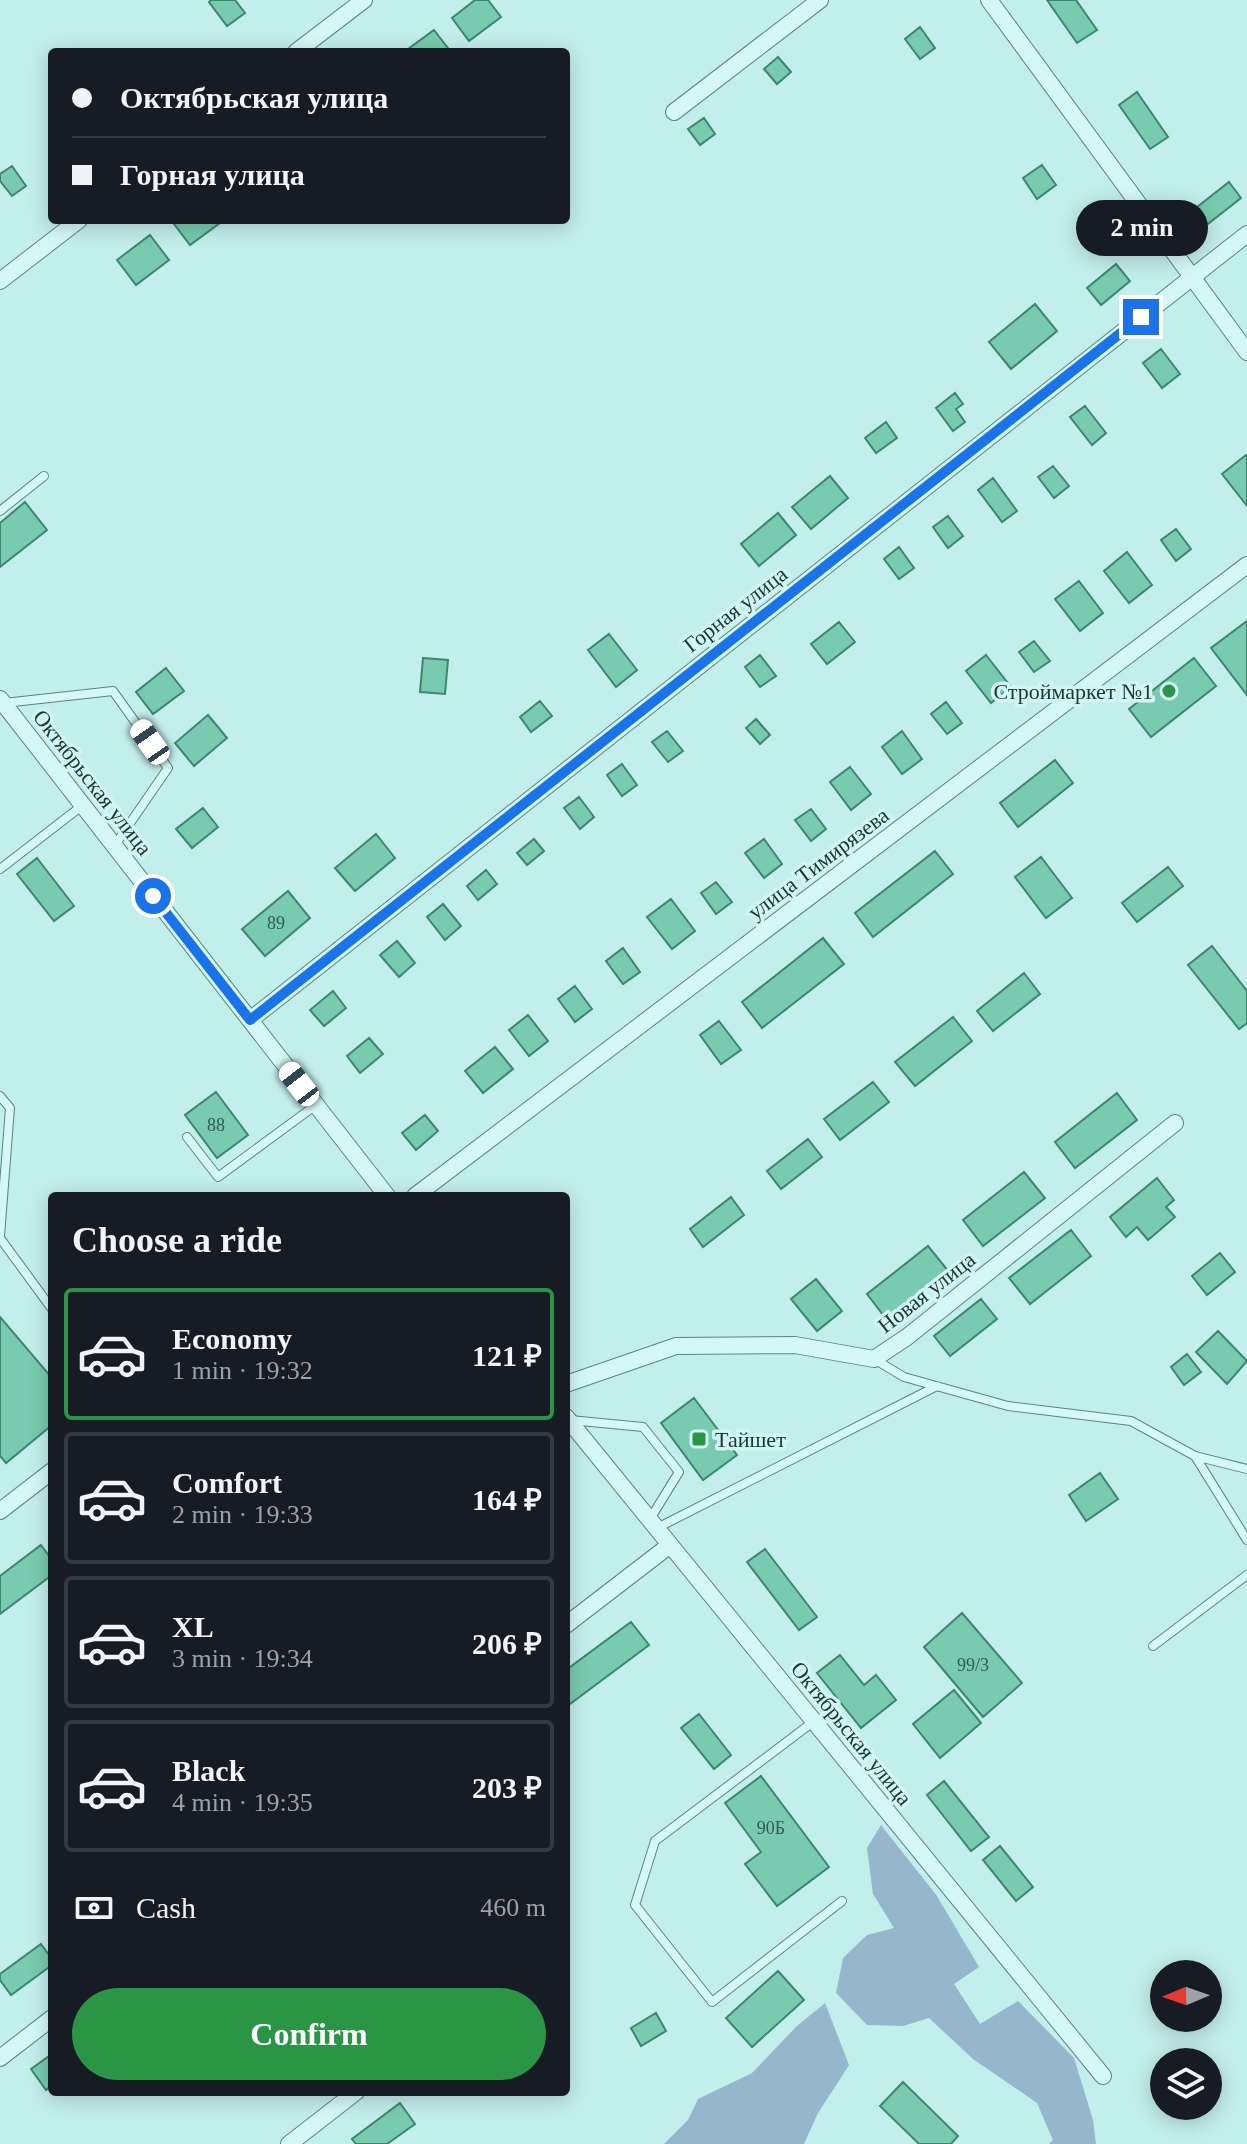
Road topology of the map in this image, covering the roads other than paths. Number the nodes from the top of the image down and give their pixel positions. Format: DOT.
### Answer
graph roads {
  1 [pos="364,0"];
  2 [pos="820,0"];
  3 [pos="989,0"];
  4 [pos="301,48"];
  5 [pos="674,112"];
  6 [pos="74,224"];
  7 [pos="1247,234"];
  8 [pos="1191,278"];
  9 [pos="0,281"];
  10 [pos="1247,352"];
  11 [pos="44,476"];
  12 [pos="0,511"];
  13 [pos="1247,565"];
  14 [pos="2,701"];
  15 [pos="83,805"];
  16 [pos="114,846"];
  17 [pos="0,869"];
  18 [pos="250,1020"];
  19 [pos="0,1096"];
  20 [pos="316,1105"];
  21 [pos="1175,1123"];
  22 [pos="187,1137"];
  23 [pos="384,1192"];
  24 [pos="420,1192"];
  25 [pos="0,1237"];
  26 [pos="48,1303"];
  27 [pos="874,1359"];
  28 [pos="570,1383"];
  29 [pos="937,1386"];
  30 [pos="570,1418"];
  31 [pos="570,1422"];
  32 [pos="1195,1456"];
  33 [pos="1247,1469"];
  34 [pos="48,1474"];
  35 [pos="3,1504"];
  36 [pos="653,1524"];
  37 [pos="1247,1540"];
  38 [pos="670,1545"];
  39 [pos="1247,1575"];
  40 [pos="570,1622"];
  41 [pos="1153,1646"];
  42 [pos="814,1721"];
  43 [pos="842,1901"];
  44 [pos="48,2021"];
  45 [pos="0,2058"];
  46 [pos="1103,2076"];
  47 [pos="351,2096"];
  48 [pos="289,2144"];
  1 -- 4 [label="street"];
  2 -- 5 [label="street"];
  3 -- 8 [label="street"];
  6 -- 9 [label="street"];
  7 -- 8 [label="street, Горная улица"];
  8 -- 10 [label="street"];
  8 -- 18 [label="street, Горная улица"];
  11 -- 12 [label="lane"];
  13 -- 24 [label="street, улица Тимирязева"];
  14 -- 15 [label="street, Октябрьская улица"];
  14 -- 16 [label="lane"];
  15 -- 16 [label="street, Октябрьская улица"];
  15 -- 17 [label="lane"];
  16 -- 18 [label="street, Октябрьская улица"];
  18 -- 20 [label="street, Октябрьская улица"];
  19 -- 25 [label="lane"];
  20 -- 22 [label="lane"];
  20 -- 23 [label="street, Октябрьская улица"];
  21 -- 27 [label="street, Новая улица"];
  25 -- 26 [label="lane"];
  27 -- 28 [label="street, Новая улица"];
  27 -- 29 [label="lane"];
  29 -- 32 [label="lane"];
  29 -- 36 [label="lane"];
  30 -- 36 [label="lane"];
  31 -- 36 [label="street, Октябрьская улица"];
  32 -- 33 [label="lane"];
  32 -- 37 [label="lane"];
  34 -- 35 [label="street"];
  36 -- 38 [label="street, Октябрьская улица"];
  38 -- 40 [label="street"];
  38 -- 42 [label="street, Октябрьская улица"];
  39 -- 41 [label="lane"];
  42 -- 43 [label="lane"];
  42 -- 46 [label="street, Октябрьская улица"];
  44 -- 45 [label="street"];
  47 -- 48 [label="street"];
}
